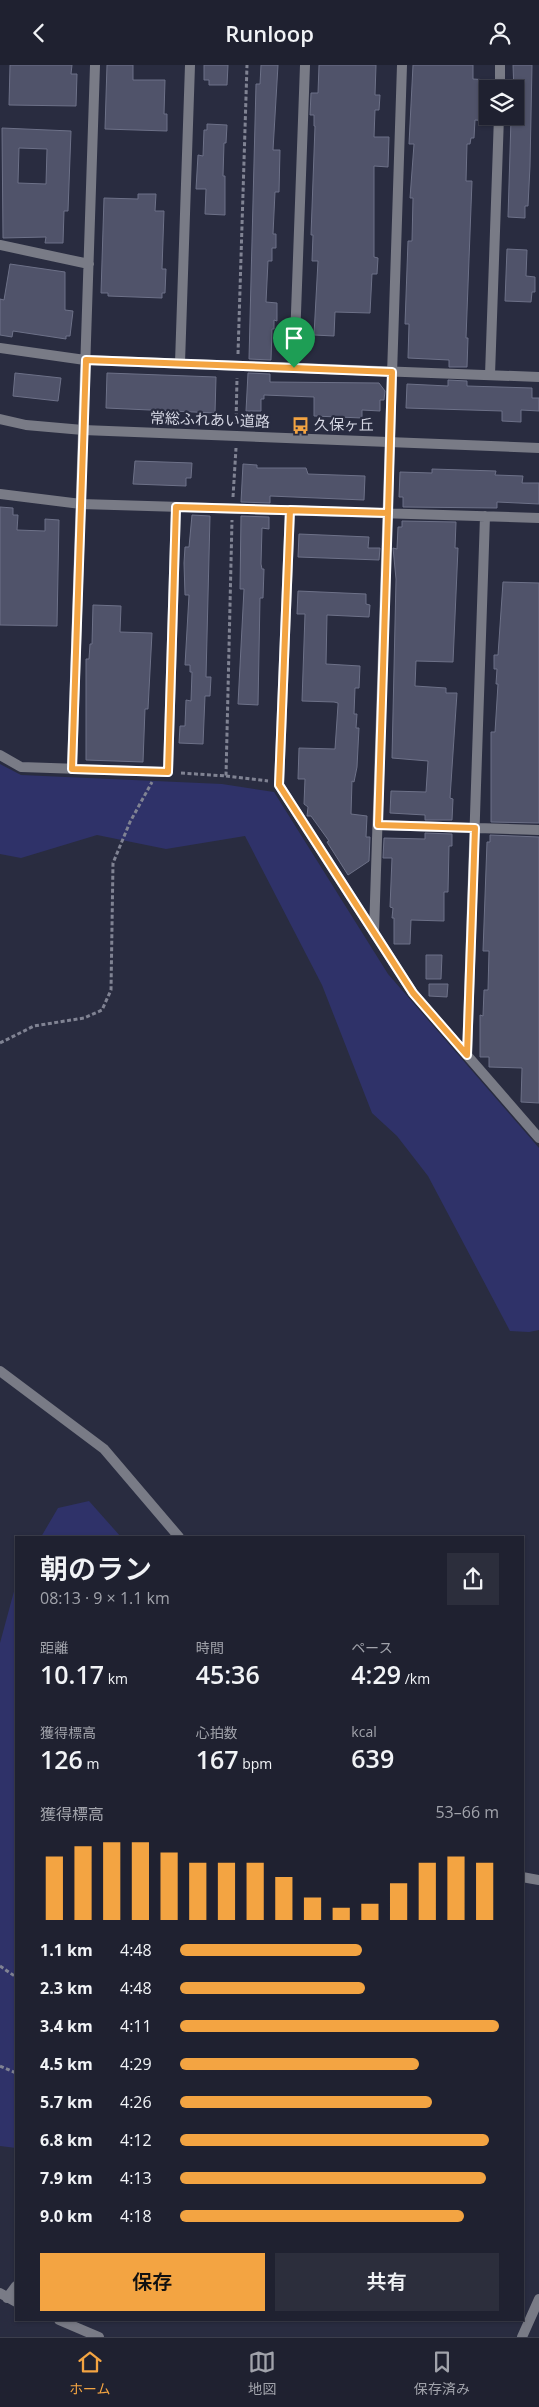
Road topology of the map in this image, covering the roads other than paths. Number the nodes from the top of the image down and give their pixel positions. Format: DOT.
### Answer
graph roads {
  1 [pos="95,65"];
  2 [pos="190,65"];
  3 [pos="305,65"];
  4 [pos="402,65"];
  5 [pos="500,65"];
  6 [pos="500,80"];
  7 [pos="499,125"];
  8 [pos="0,245"];
  9 [pos="88,264"];
  10 [pos="0,348"];
  11 [pos="86,360"];
  12 [pos="180,363"];
  13 [pos="294,368"];
  14 [pos="392,372"];
  15 [pos="490,375"];
  16 [pos="539,377"];
  17 [pos="0,419"];
  18 [pos="83,430"];
  19 [pos="389,443"];
  20 [pos="539,448"];
  21 [pos="0,493"];
  22 [pos="81,504"];
  23 [pos="176,507"];
  24 [pos="290,510"];
  25 [pos="388,513"];
  26 [pos="485,516"];
  27 [pos="539,518"];
  28 [pos="0,755"];
  29 [pos="72,769"];
  30 [pos="378,825"];
  31 [pos="475,828"];
  32 [pos="539,830"];
  33 [pos="374,932"];
  34 [pos="467,1055"];
  35 [pos="539,1138"];
  36 [pos="0,1371"];
  37 [pos="178,1536"];
  38 [pos="524,1877"];
  39 [pos="539,1880"];
  40 [pos="15,2287"];
  41 [pos="8,2298"];
  42 [pos="539,2299"];
  43 [pos="61,2321"];
  44 [pos="100,2337"];
  45 [pos="522,2337"];
  1 -- 9 [label="street"];
  2 -- 12 [label="street"];
  3 -- 13 [label="street"];
  4 -- 14 [label="street"];
  5 -- 6 [label="street"];
  7 -- 15 [label="street"];
  8 -- 9 [label="street"];
  9 -- 11 [label="street"];
  10 -- 11 [label="street"];
  11 -- 12 [label="street"];
  11 -- 18 [label="street"];
  12 -- 13 [label="street"];
  13 -- 14 [label="street"];
  14 -- 15 [label="street"];
  14 -- 19 [label="street"];
  15 -- 16 [label="street"];
  17 -- 18 [label="street, 常総ふれあい道路"];
  18 -- 19 [label="street, 常総ふれあい道路"];
  18 -- 22 [label="street"];
  19 -- 20 [label="street, 常総ふれあい道路"];
  19 -- 25 [label="street"];
  21 -- 22 [label="street"];
  22 -- 23 [label="street"];
  22 -- 29 [label="street"];
  23 -- 24 [label="street"];
  23 -- 29 [label="street"];
  24 -- 25 [label="street"];
  24 -- 33 [label="street"];
  25 -- 26 [label="street"];
  25 -- 30 [label="street"];
  26 -- 27 [label="street"];
  26 -- 31 [label="street"];
  28 -- 29 [label="street"];
  30 -- 31 [label="street"];
  30 -- 33 [label="street"];
  31 -- 32 [label="street"];
  31 -- 34 [label="street"];
  33 -- 34 [label="street"];
  34 -- 35 [label="street"];
  36 -- 37 [label="street"];
  38 -- 39 [label="street"];
  40 -- 41 [label="street"];
  42 -- 45 [label="street"];
  43 -- 44 [label="street"];
}
